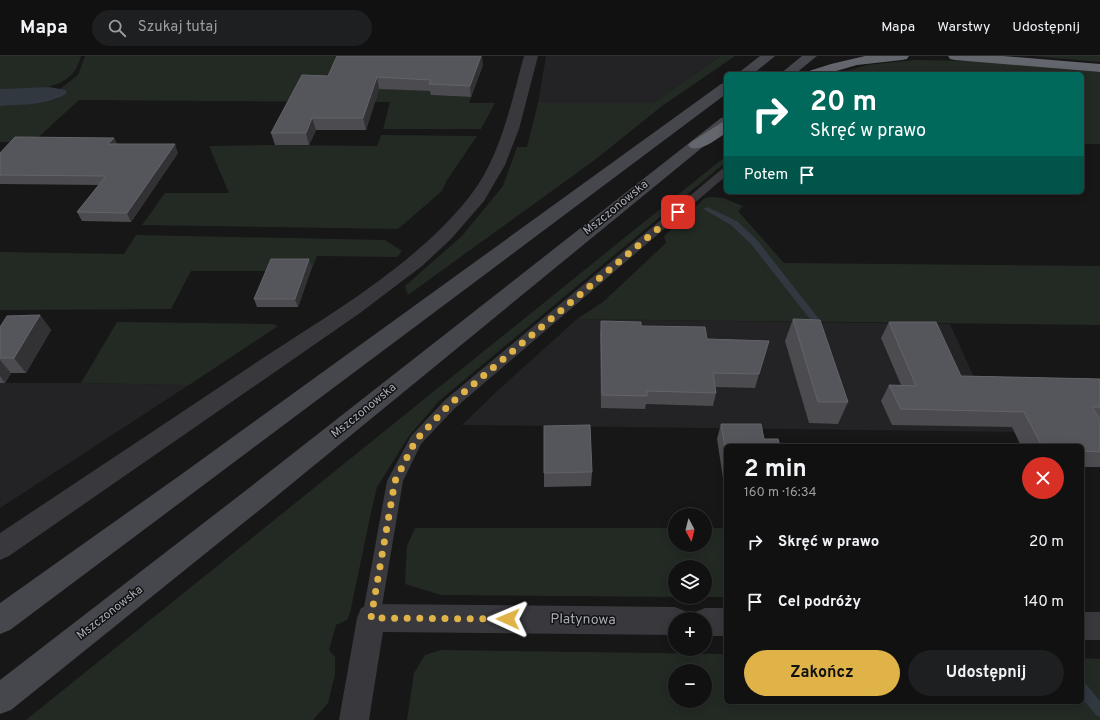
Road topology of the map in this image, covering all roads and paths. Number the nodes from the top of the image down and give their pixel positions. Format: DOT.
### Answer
graph roads {
  1 [pos="531,56"];
  2 [pos="768,56"];
  3 [pos="810,56"];
  4 [pos="902,56"];
  5 [pos="955,56"];
  6 [pos="1100,68"];
  7 [pos="747,72"];
  8 [pos="790,72"];
  9 [pos="819,72"];
  10 [pos="724,88"];
  11 [pos="724,123"];
  12 [pos="724,127"];
  13 [pos="696,144"];
  14 [pos="724,173"];
  15 [pos="0,548"];
  16 [pos="371,618"];
  17 [pos="0,620"];
  18 [pos="668,621"];
  19 [pos="712,622"];
  20 [pos="724,622"];
  21 [pos="1084,626"];
  22 [pos="1100,626"];
  23 [pos="0,699"];
  24 [pos="354,720"];
  1 -- 15 [label="street"];
  2 -- 7 [label="main road"];
  3 -- 8 [label="main road"];
  4 -- 9 [label="highway"];
  5 -- 6 [label="highway"];
  10 -- 17 [label="main road"];
  11 -- 13 [label="main road, Mszczonowska"];
  12 -- 13 [label="highway"];
  13 -- 23 [label="main road, Mszczonowska"];
  14 -- 16 [label="lane"];
  16 -- 18 [label="street, Platynowa"];
  16 -- 24 [label="street"];
  19 -- 20 [label="street"];
  21 -- 22 [label="street"];
}
